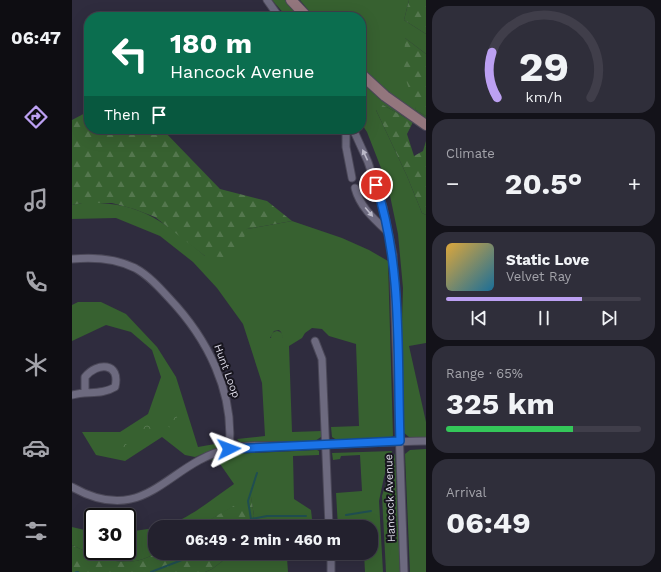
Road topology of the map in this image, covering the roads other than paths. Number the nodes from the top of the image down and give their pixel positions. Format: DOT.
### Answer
graph roads {
  1 [pos="267,0"];
  2 [pos="291,0"];
  3 [pos="275,12"];
  4 [pos="302,12"];
  5 [pos="366,79"];
  6 [pos="426,125"];
  7 [pos="346,134"];
  8 [pos="355,134"];
  9 [pos="352,178"];
  10 [pos="355,188"];
  11 [pos="388,232"];
  12 [pos="72,259"];
  13 [pos="315,341"];
  14 [pos="85,392"];
  15 [pos="72,395"];
  16 [pos="426,440"];
  17 [pos="400,441"];
  18 [pos="326,444"];
  19 [pos="229,449"];
  20 [pos="72,487"];
  21 [pos="329,520"];
  22 [pos="330,560"];
  23 [pos="331,572"];
  24 [pos="404,572"];
  1 -- 3 [label="street"];
  2 -- 4 [label="street"];
  5 -- 6 [label="street"];
  7 -- 9 [label="street"];
  11 -- 8 [label="street, Hancock Avenue, one-way"];
  10 -- 11 [label="street, one-way"];
  11 -- 17 [label="street, Hancock Avenue"];
  12 -- 19 [label="street, Hunt Loop"];
  13 -- 18 [label="street"];
  14 -- 14 [label="street"];
  14 -- 15 [label="street"];
  16 -- 17 [label="street"];
  17 -- 18 [label="street"];
  17 -- 24 [label="street, Hancock Avenue"];
  18 -- 19 [label="street"];
  18 -- 21 [label="street"];
  19 -- 20 [label="street"];
  22 -- 23 [label="street"];
}
